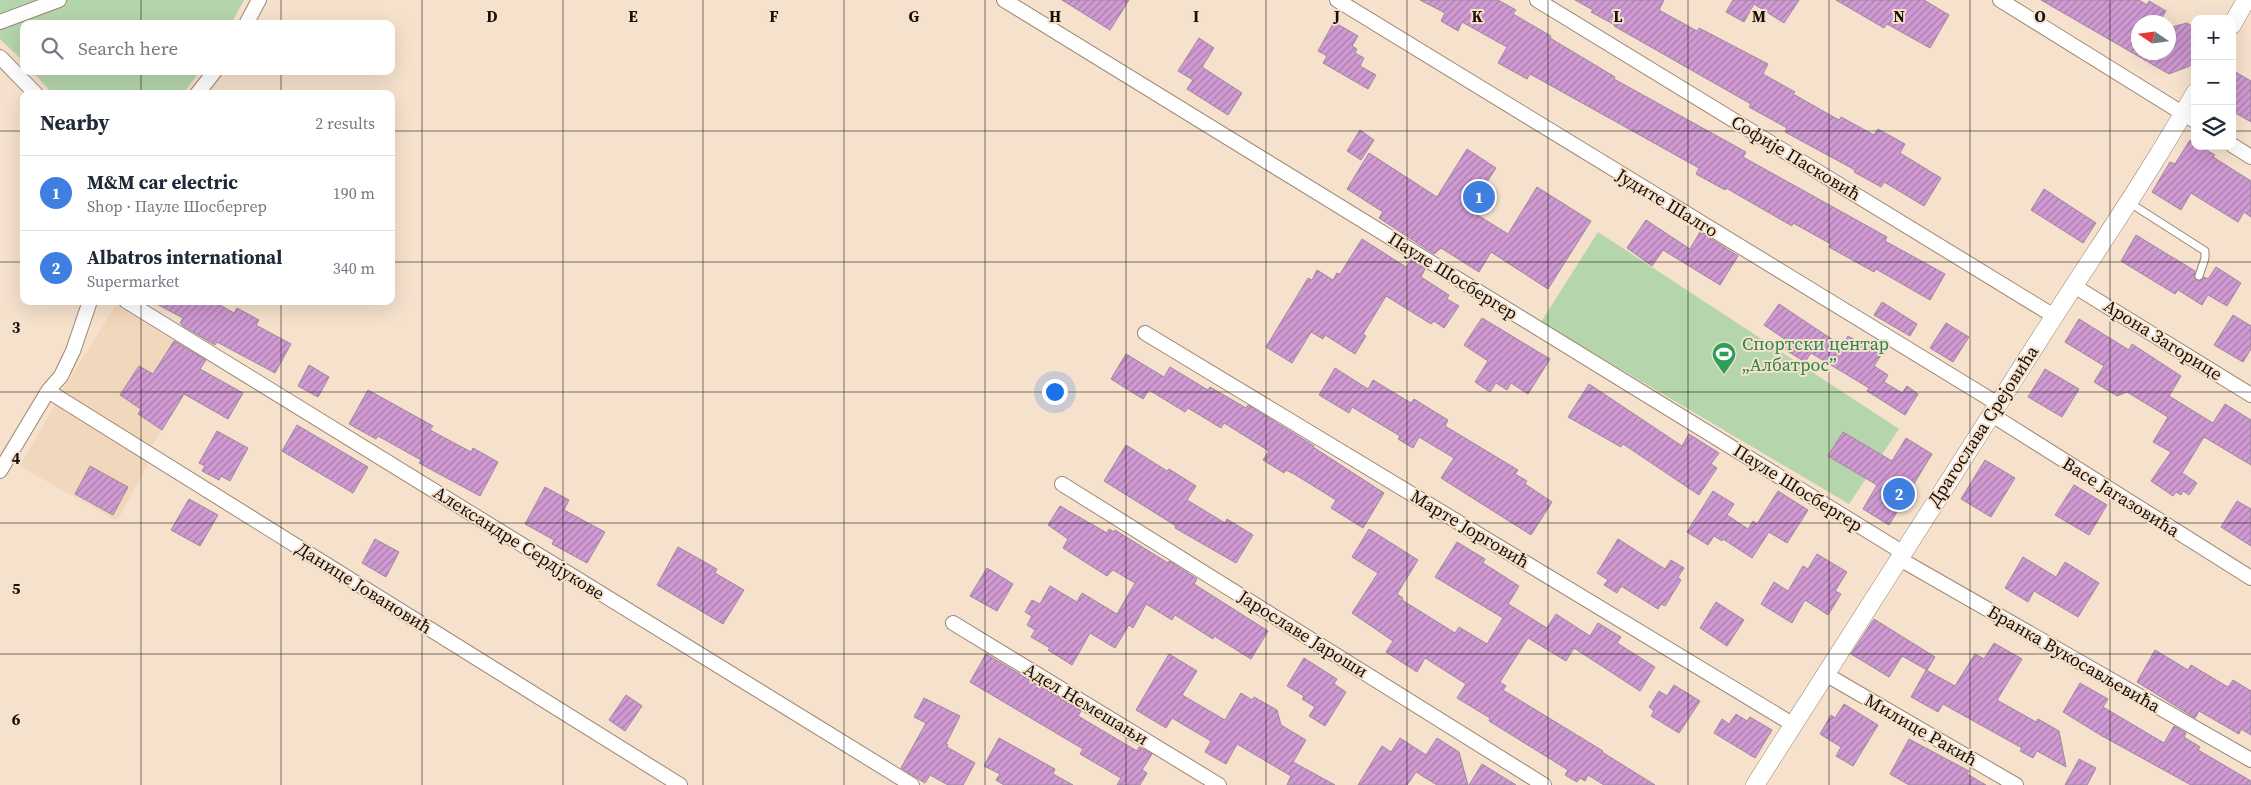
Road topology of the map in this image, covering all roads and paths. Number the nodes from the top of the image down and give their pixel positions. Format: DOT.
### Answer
graph roads {
  1 [pos="59,0"];
  2 [pos="259,0"];
  3 [pos="1004,0"];
  4 [pos="1337,0"];
  5 [pos="1537,0"];
  6 [pos="2000,0"];
  7 [pos="2246,0"];
  8 [pos="2236,18"];
  9 [pos="248,20"];
  10 [pos="0,22"];
  11 [pos="0,57"];
  12 [pos="212,75"];
  13 [pos="32,90"];
  14 [pos="200,90"];
  15 [pos="2189,117"];
  16 [pos="2236,148"];
  17 [pos="2251,157"];
  18 [pos="2127,202"];
  19 [pos="2198,276"];
  20 [pos="2074,286"];
  21 [pos="89,305"];
  22 [pos="132,305"];
  23 [pos="2054,316"];
  24 [pos="1146,333"];
  25 [pos="48,391"];
  26 [pos="2251,395"];
  27 [pos="1995,410"];
  28 [pos="0,472"];
  29 [pos="1062,484"];
  30 [pos="1900,555"];
  31 [pos="2251,578"];
  32 [pos="953,624"];
  33 [pos="1826,675"];
  34 [pos="1794,724"];
  35 [pos="2251,760"];
  36 [pos="680,785"];
  37 [pos="912,785"];
  38 [pos="1219,785"];
  39 [pos="1544,785"];
  40 [pos="1755,785"];
  41 [pos="2016,785"];
  1 -- 10 [label="street"];
  2 -- 9 [label="street"];
  3 -- 30 [label="street, Пауле Шосбергер"];
  4 -- 27 [label="street, Јудите Шалго"];
  5 -- 23 [label="street, Софије Пасковић"];
  6 -- 15 [label="street"];
  7 -- 8 [label="street"];
  11 -- 13 [label="street"];
  12 -- 14 [label="street"];
  15 -- 18 [label="street, Драгослава Срејовића"];
  16 -- 17 [label="street"];
  18 -- 19 [label="lane"];
  18 -- 20 [label="street, Драгослава Срејовића"];
  20 -- 23 [label="street, Драгослава Срејовића"];
  20 -- 26 [label="street, Арона Загорице"];
  21 -- 25 [label="street"];
  22 -- 37 [label="street, Александре Сердјукове"];
  23 -- 27 [label="street, Драгослава Срејовића"];
  24 -- 34 [label="street, Марте Јорговић"];
  25 -- 28 [label="street"];
  25 -- 36 [label="street, Данице Јовановић"];
  27 -- 30 [label="street, Драгослава Срејовића"];
  27 -- 31 [label="street, Васе Јагазовића"];
  29 -- 39 [label="street, Јарославе Јароши"];
  30 -- 33 [label="street, Драгослава Срејовића"];
  30 -- 35 [label="street, Бранка Вукосављевића"];
  32 -- 38 [label="street, Адел Немешањи"];
  33 -- 34 [label="street, Драгослава Срејовића"];
  33 -- 41 [label="street, Милице Ракић"];
  34 -- 40 [label="street, Драгослава Срејовића"];
}
